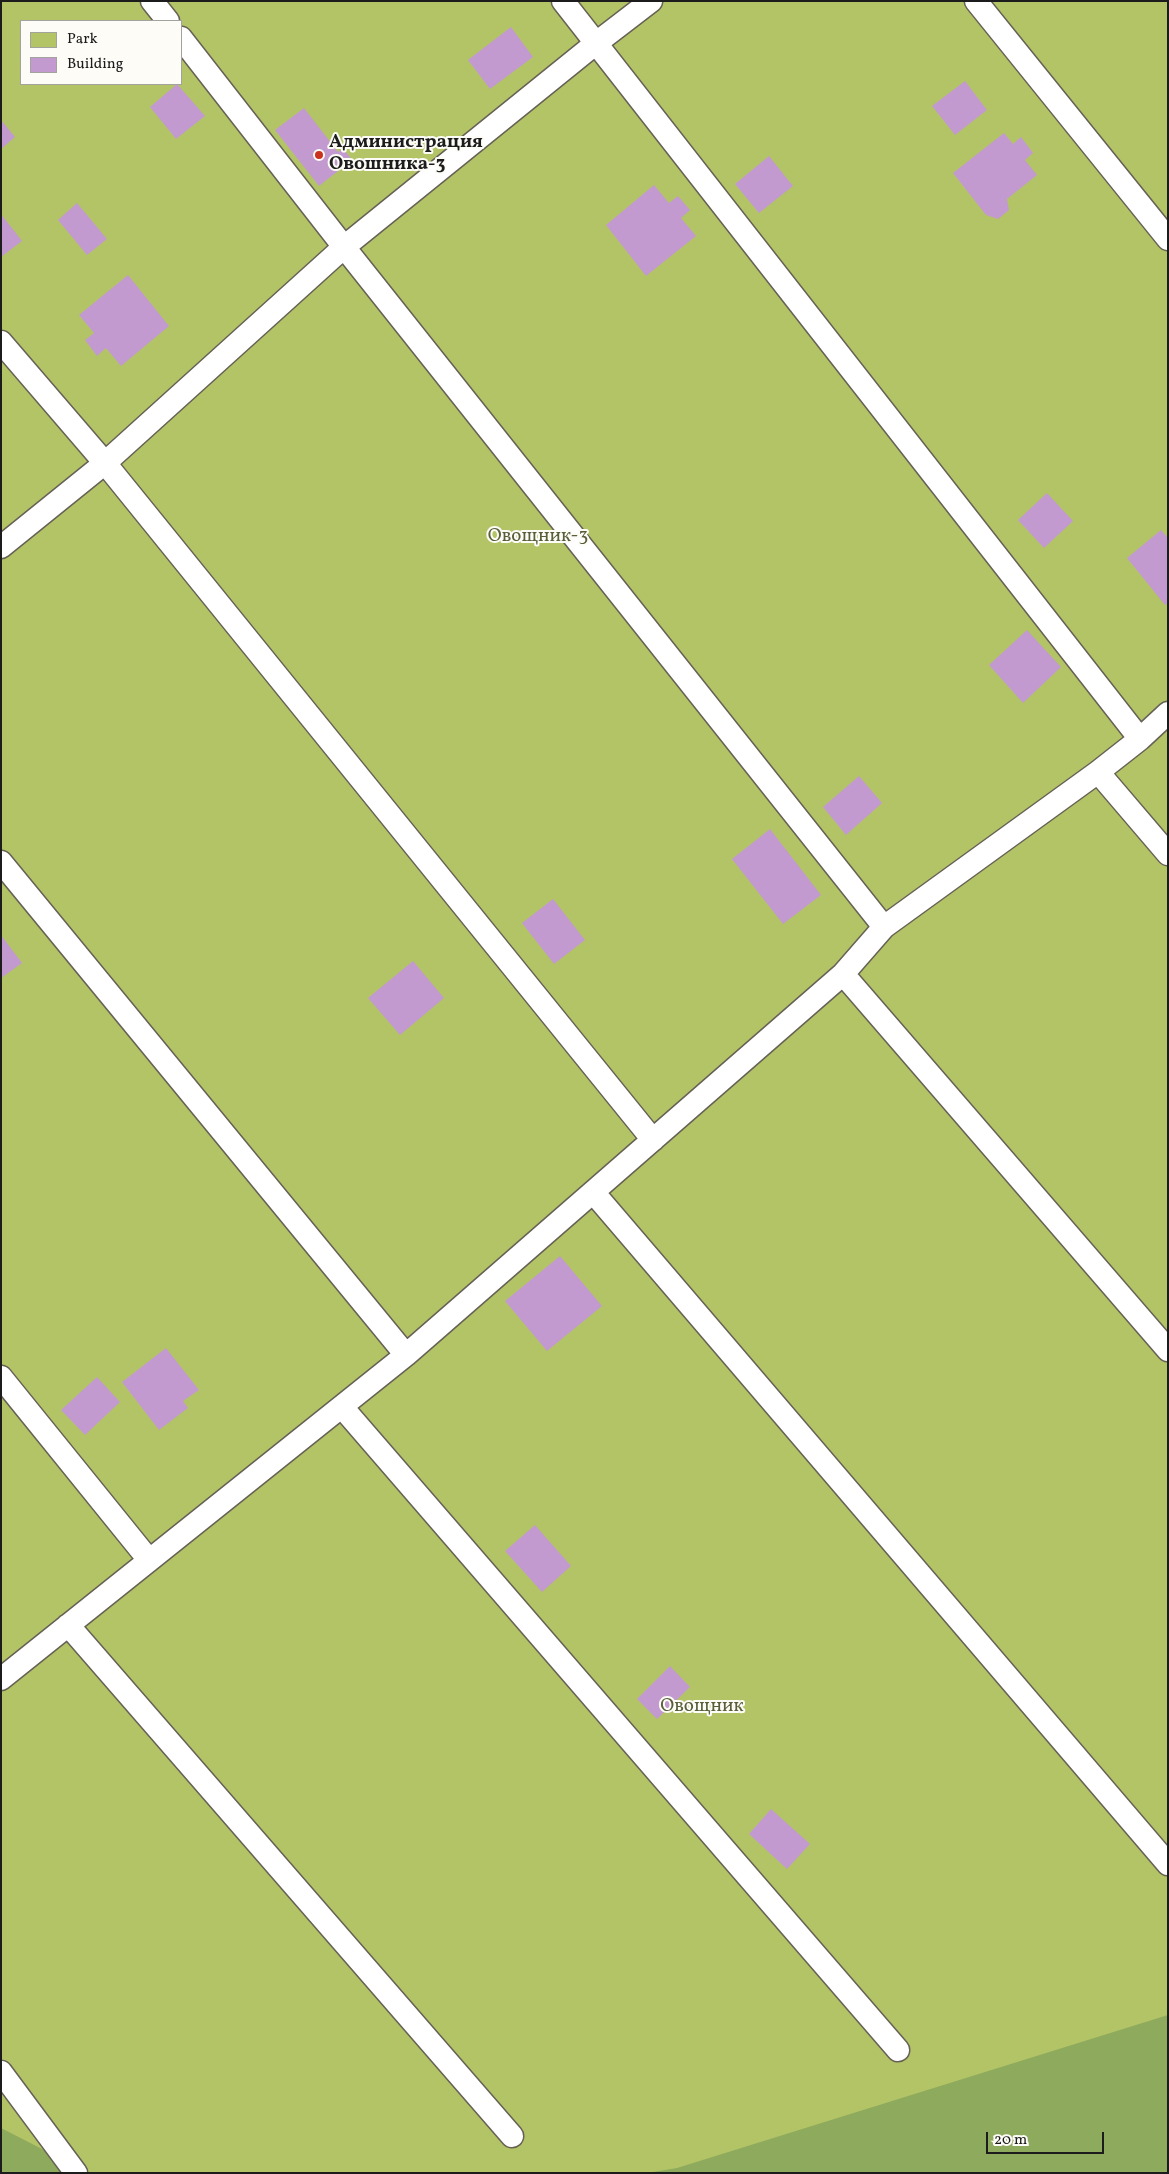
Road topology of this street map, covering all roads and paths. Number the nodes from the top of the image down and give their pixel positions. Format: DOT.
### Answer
graph roads {
  1 [pos="152,1"];
  2 [pos="563,1"];
  3 [pos="651,1"];
  4 [pos="976,1"];
  5 [pos="167,20"];
  6 [pos="182,39"];
  7 [pos="595,44"];
  8 [pos="1168,239"];
  9 [pos="344,247"];
  10 [pos="1,342"];
  11 [pos="105,463"];
  12 [pos="1,547"];
  13 [pos="1168,713"];
  14 [pos="1140,739"];
  15 [pos="1098,772"];
  16 [pos="1168,854"];
  17 [pos="1,862"];
  18 [pos="884,927"];
  19 [pos="843,974"];
  20 [pos="653,1140"];
  21 [pos="593,1192"];
  22 [pos="1168,1350"];
  23 [pos="406,1356"];
  24 [pos="1,1377"];
  25 [pos="342,1407"];
  26 [pos="149,1560"];
  27 [pos="68,1625"];
  28 [pos="1,1679"];
  29 [pos="1168,1864"];
  30 [pos="898,2050"];
  31 [pos="1,2072"];
  32 [pos="512,2136"];
  33 [pos="76,2173"];
  1 -- 5 [label="lane"];
  2 -- 7 [label="lane"];
  3 -- 7 [label="lane"];
  4 -- 8 [label="lane"];
  6 -- 9 [label="lane"];
  7 -- 9 [label="lane"];
  7 -- 14 [label="lane"];
  9 -- 11 [label="lane"];
  9 -- 18 [label="lane"];
  10 -- 11 [label="lane"];
  11 -- 12 [label="lane"];
  11 -- 20 [label="lane"];
  13 -- 14 [label="lane"];
  14 -- 15 [label="lane"];
  15 -- 16 [label="lane"];
  15 -- 18 [label="lane"];
  17 -- 23 [label="lane"];
  18 -- 19 [label="lane"];
  19 -- 20 [label="lane"];
  19 -- 22 [label="lane"];
  20 -- 21 [label="lane"];
  21 -- 23 [label="lane"];
  21 -- 29 [label="lane"];
  23 -- 25 [label="lane"];
  24 -- 26 [label="lane"];
  25 -- 26 [label="lane"];
  25 -- 30 [label="lane"];
  26 -- 27 [label="lane"];
  27 -- 28 [label="lane"];
  27 -- 32 [label="lane"];
  31 -- 33 [label="lane"];
}
